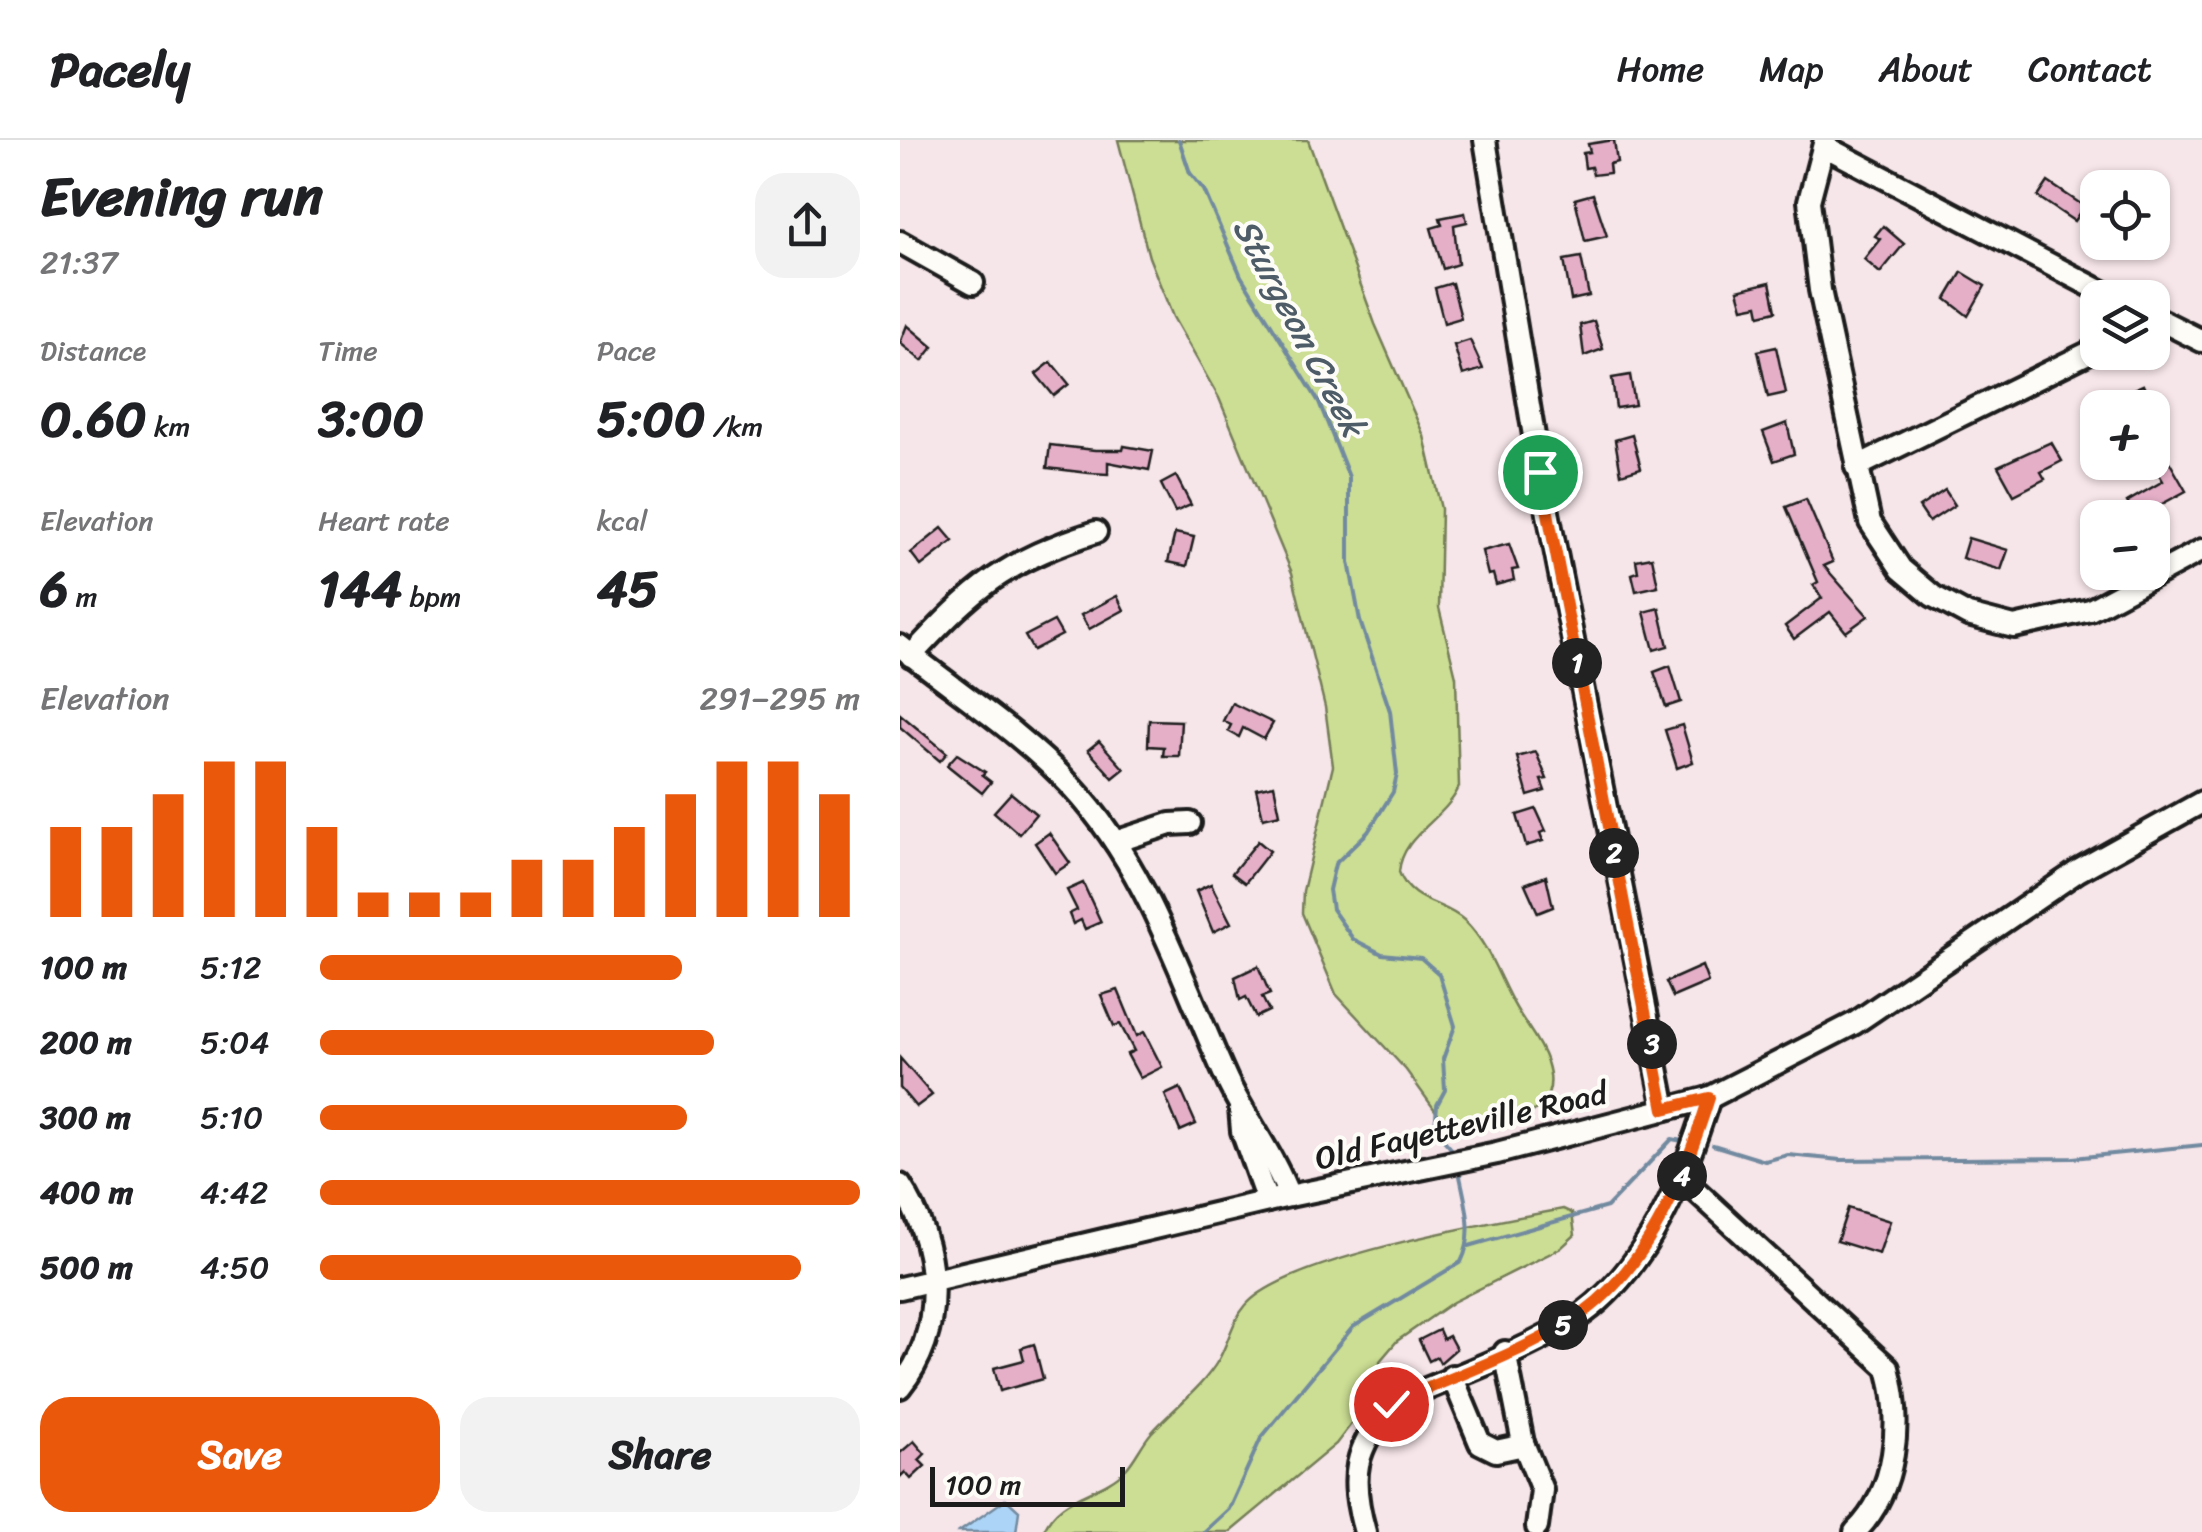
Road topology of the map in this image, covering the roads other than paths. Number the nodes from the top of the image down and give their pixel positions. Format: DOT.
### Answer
graph roads {
  1 [pos="1484,140"];
  2 [pos="1824,143"];
  3 [pos="900,242"];
  4 [pos="2080,280"];
  5 [pos="974,283"];
  6 [pos="2170,326"];
  7 [pos="2202,342"];
  8 [pos="2080,357"];
  9 [pos="1856,467"];
  10 [pos="1096,532"];
  11 [pos="2202,550"];
  12 [pos="906,651"];
  13 [pos="2202,802"];
  14 [pos="1190,823"];
  15 [pos="1115,842"];
  16 [pos="1709,1098"];
  17 [pos="1240,1108"];
  18 [pos="1664,1109"];
  19 [pos="1681,1177"];
  20 [pos="900,1185"];
  21 [pos="1288,1196"];
  22 [pos="1267,1201"];
  23 [pos="933,1280"];
  24 [pos="900,1288"];
  25 [pos="1505,1352"];
  26 [pos="1452,1376"];
  27 [pos="900,1386"];
  28 [pos="1524,1445"];
  29 [pos="1537,1527"];
  30 [pos="1365,1532"];
  31 [pos="1854,1532"];
  1 -- 18 [label="street"];
  2 -- 4 [label="street"];
  2 -- 9 [label="street"];
  3 -- 5 [label="street"];
  6 -- 7 [label="street"];
  8 -- 9 [label="street"];
  9 -- 11 [label="street"];
  10 -- 12 [label="street"];
  12 -- 15 [label="street"];
  13 -- 16 [label="street, Old Fayetteville Road"];
  14 -- 15 [label="street"];
  15 -- 17 [label="street"];
  16 -- 18 [label="street, Old Fayetteville Road"];
  16 -- 19 [label="street"];
  17 -- 21 [label="street"];
  17 -- 22 [label="street"];
  18 -- 21 [label="street, Old Fayetteville Road"];
  19 -- 25 [label="street"];
  19 -- 31 [label="street"];
  20 -- 23 [label="street"];
  21 -- 22 [label="street, Old Fayetteville Road"];
  22 -- 23 [label="street, Old Fayetteville Road"];
  23 -- 24 [label="street, Old Fayetteville Road"];
  23 -- 27 [label="street"];
  25 -- 26 [label="street"];
  25 -- 28 [label="street"];
  26 -- 28 [label="street"];
  26 -- 30 [label="street"];
  28 -- 29 [label="street"];
}
